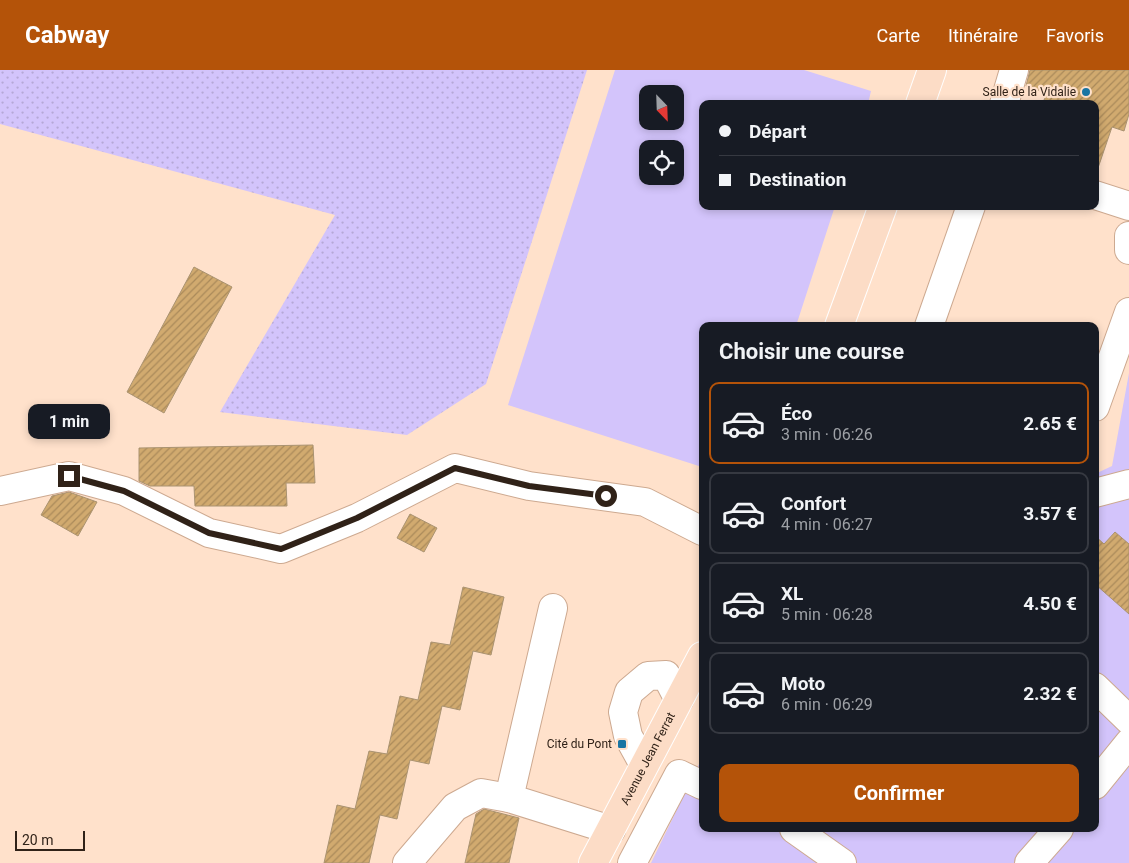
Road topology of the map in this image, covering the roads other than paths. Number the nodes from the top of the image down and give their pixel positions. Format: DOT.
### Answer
graph roads {
  1 [pos="932,70"];
  2 [pos="1014,70"];
  3 [pos="921,100"];
  4 [pos="1005,100"];
  5 [pos="1099,195"];
  6 [pos="1129,206"];
  7 [pos="882,210"];
  8 [pos="970,210"];
  9 [pos="1129,236"];
  10 [pos="1129,250"];
  11 [pos="1129,312"];
  12 [pos="840,322"];
  13 [pos="929,322"];
  14 [pos="1099,396"];
  15 [pos="1129,484"];
  16 [pos="0,491"];
  17 [pos="1099,492"];
  18 [pos="699,529"];
  19 [pos="553,608"];
  20 [pos="699,662"];
  21 [pos="1099,691"];
  22 [pos="679,700"];
  23 [pos="1129,720"];
  24 [pos="1129,743"];
  25 [pos="644,765"];
  26 [pos="1099,780"];
  27 [pos="699,784"];
  28 [pos="509,798"];
  29 [pos="611,830"];
  30 [pos="798,832"];
  31 [pos="1056,832"];
  32 [pos="408,863"];
  33 [pos="593,863"];
  34 [pos="632,863"];
  35 [pos="842,863"];
  36 [pos="1029,863"];
  1 -- 3 [label="main road"];
  2 -- 4 [label="street"];
  5 -- 6 [label="street"];
  7 -- 12 [label="main road"];
  8 -- 13 [label="street"];
  9 -- 10 [label="street"];
  11 -- 14 [label="street"];
  15 -- 17 [label="street"];
  16 -- 18 [label="street"];
  19 -- 28 [label="street"];
  20 -- 22 [label="main road, Avenue Jean Ferrat"];
  21 -- 23 [label="street"];
  22 -- 25 [label="main road, Avenue Jean Ferrat"];
  22 -- 25 [label="street"];
  24 -- 26 [label="street"];
  25 -- 29 [label="main road, Avenue Jean Ferrat"];
  27 -- 34 [label="street"];
  28 -- 29 [label="street"];
  28 -- 32 [label="street"];
  29 -- 33 [label="main road, Avenue Jean Ferrat"];
  30 -- 35 [label="street"];
  31 -- 36 [label="street"];
}
